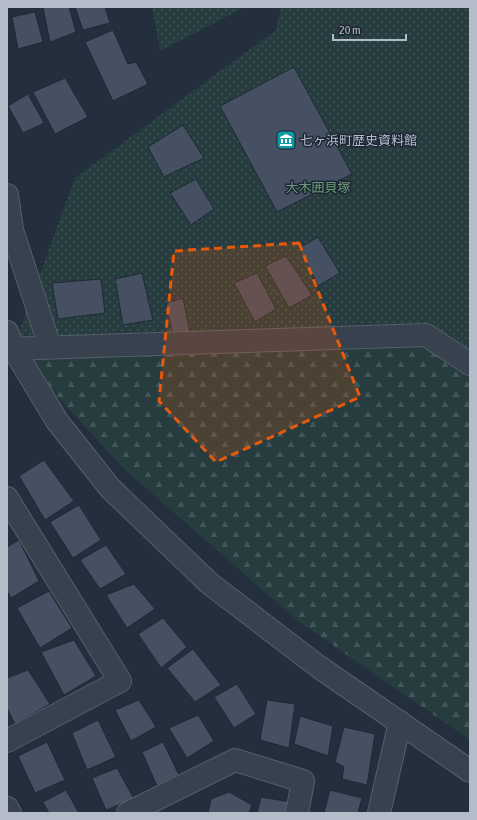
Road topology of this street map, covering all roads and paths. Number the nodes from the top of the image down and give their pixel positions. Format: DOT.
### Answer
graph roads {
  1 [pos="7,195"];
  2 [pos="9,343"];
  3 [pos="50,347"];
  4 [pos="470,364"];
  5 [pos="7,498"];
  6 [pos="400,722"];
  7 [pos="7,741"];
  8 [pos="470,771"];
  9 [pos="7,808"];
  10 [pos="10,813"];
  11 [pos="128,813"];
  12 [pos="297,813"];
  13 [pos="379,813"];
  1 -- 3 [label="street"];
  2 -- 3 [label="street"];
  2 -- 6 [label="street"];
  3 -- 4 [label="street"];
  5 -- 7 [label="street"];
  6 -- 8 [label="street"];
  6 -- 13 [label="street"];
  9 -- 10 [label="street"];
  11 -- 12 [label="street"];
}
